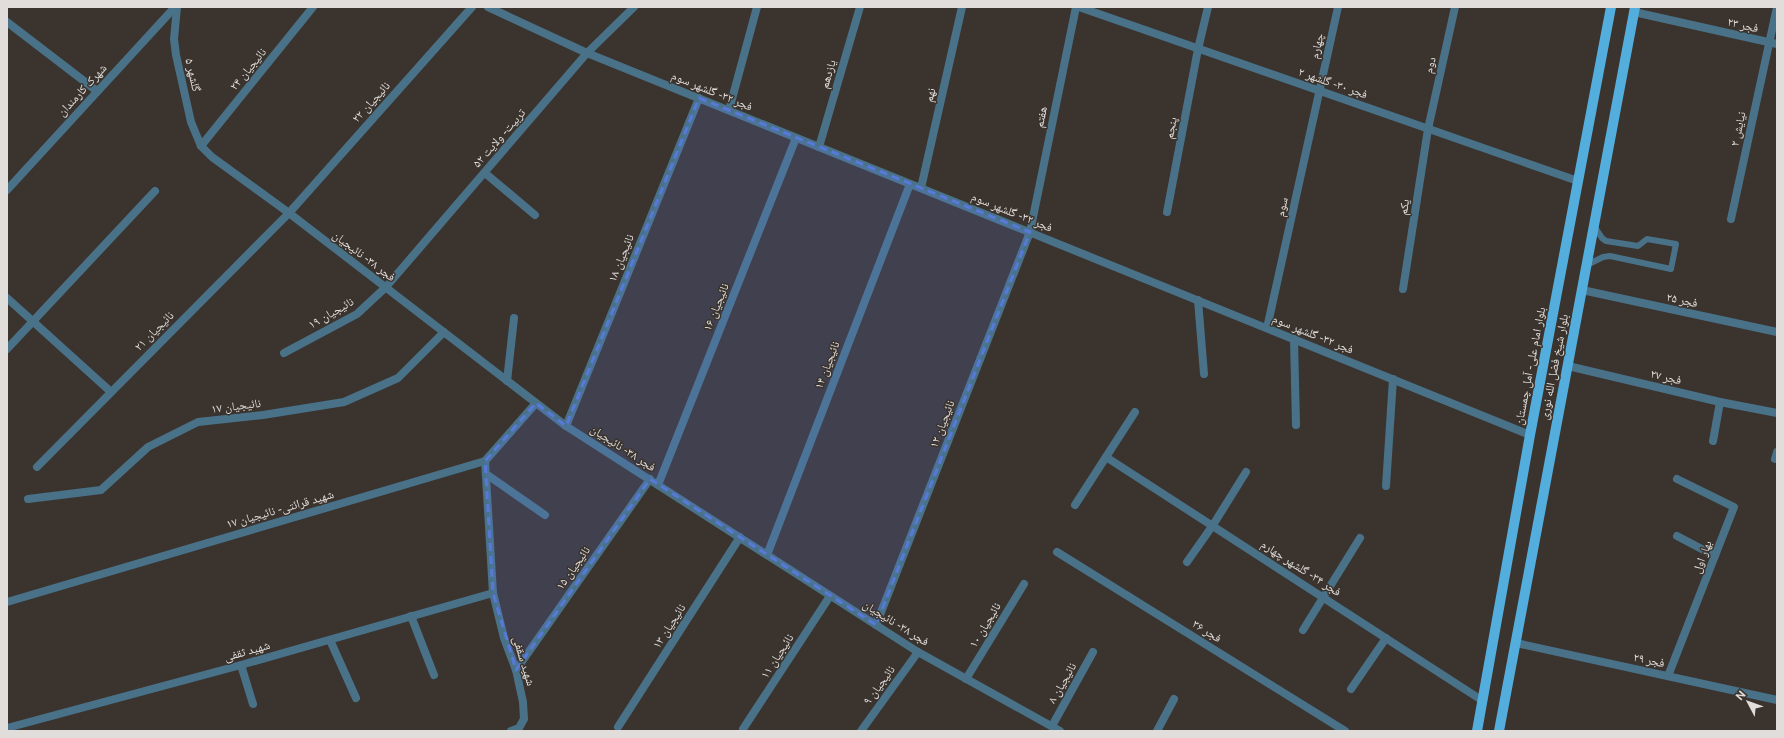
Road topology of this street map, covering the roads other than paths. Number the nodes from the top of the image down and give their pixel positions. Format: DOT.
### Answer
graph roads {
  1 [pos="176,7"];
  2 [pos="313,7"];
  3 [pos="472,7"];
  4 [pos="488,7"];
  5 [pos="634,7"];
  6 [pos="757,7"];
  7 [pos="860,7"];
  8 [pos="962,7"];
  9 [pos="1078,7"];
  10 [pos="1208,7"];
  11 [pos="1338,7"];
  12 [pos="1456,7"];
  13 [pos="1611,7"];
  14 [pos="1777,7"];
  15 [pos="1635,10"];
  16 [pos="8,25"];
  17 [pos="1773,44"];
  18 [pos="1198,49"];
  19 [pos="587,53"];
  20 [pos="1320,91"];
  21 [pos="97,92"];
  22 [pos="699,98"];
  23 [pos="729,110"];
  24 [pos="1428,129"];
  25 [pos="796,138"];
  26 [pos="202,146"];
  27 [pos="819,147"];
  28 [pos="484,174"];
  29 [pos="1578,181"];
  30 [pos="910,184"];
  31 [pos="921,188"];
  32 [pos="7,190"];
  33 [pos="155,191"];
  34 [pos="1167,212"];
  35 [pos="289,213"];
  36 [pos="535,216"];
  37 [pos="1731,219"];
  38 [pos="1594,226"];
  39 [pos="1030,232"];
  40 [pos="1587,265"];
  41 [pos="386,288"];
  42 [pos="1403,289"];
  43 [pos="1582,290"];
  44 [pos="7,298"];
  45 [pos="1198,300"];
  46 [pos="514,318"];
  47 [pos="33,321"];
  48 [pos="1267,328"];
  49 [pos="444,332"];
  50 [pos="1777,332"];
  51 [pos="1294,339"];
  52 [pos="7,349"];
  53 [pos="284,353"];
  54 [pos="1568,366"];
  55 [pos="1204,374"];
  56 [pos="1393,379"];
  57 [pos="508,381"];
  58 [pos="111,392"];
  59 [pos="1720,402"];
  60 [pos="536,403"];
  61 [pos="1135,412"];
  62 [pos="1777,413"];
  63 [pos="1296,425"];
  64 [pos="566,426"];
  65 [pos="1530,434"];
  66 [pos="1713,441"];
  67 [pos="1106,456"];
  68 [pos="485,461"];
  69 [pos="37,467"];
  70 [pos="1246,472"];
  71 [pos="486,474"];
  72 [pos="650,479"];
  73 [pos="1677,479"];
  74 [pos="658,485"];
  75 [pos="1386,486"];
  76 [pos="28,498"];
  77 [pos="1075,505"];
  78 [pos="545,515"];
  79 [pos="1213,525"];
  80 [pos="1677,536"];
  81 [pos="740,538"];
  82 [pos="1360,538"];
  83 [pos="1057,552"];
  84 [pos="767,555"];
  85 [pos="1715,556"];
  86 [pos="1187,562"];
  87 [pos="1024,584"];
  88 [pos="493,593"];
  89 [pos="830,596"];
  90 [pos="1324,598"];
  91 [pos="7,602"];
  92 [pos="411,616"];
  93 [pos="876,625"];
  94 [pos="1303,630"];
  95 [pos="1386,638"];
  96 [pos="330,640"];
  97 [pos="1516,643"];
  98 [pos="918,652"];
  99 [pos="1093,652"];
  100 [pos="241,665"];
  101 [pos="516,670"];
  102 [pos="434,675"];
  103 [pos="1668,676"];
  104 [pos="966,679"];
  105 [pos="1351,689"];
  106 [pos="356,698"];
  107 [pos="1174,699"];
  108 [pos="1777,700"];
  109 [pos="1483,701"];
  110 [pos="253,704"];
  111 [pos="1052,726"];
  112 [pos="618,727"];
  113 [pos="7,728"];
  114 [pos="743,729"];
  115 [pos="511,731"];
  116 [pos="860,731"];
  117 [pos="1060,731"];
  118 [pos="1157,731"];
  119 [pos="1345,731"];
  120 [pos="1477,731"];
  121 [pos="1499,731"];
  1 -- 21 [label="street, شهرک کارمندان"];
  1 -- 26 [label="street, گلشهر ۵"];
  2 -- 26 [label="street, نائیجیان ۲۴"];
  3 -- 35 [label="street, نائیجیان ۲۲"];
  4 -- 19 [label="street, فجر ۳۲ - گلشهر سوم"];
  5 -- 19 [label="street, تربیت - ولایت ۵۲"];
  6 -- 23 [label="street"];
  7 -- 27 [label="street, یازدهم"];
  8 -- 31 [label="street, نهم"];
  9 -- 18 [label="street, فجر ۳۰ - گلشهر ۲"];
  9 -- 39 [label="street, هفتم"];
  10 -- 18 [label="street, پنجم"];
  11 -- 20 [label="street, چهارم"];
  12 -- 24 [label="street, دوم"];
  13 -- 29 [label="main road, بلوار امام علی - آمل چمستان"];
  14 -- 17 [label="street, نیایش ۲"];
  15 -- 17 [label="street, فجر ۲۳"];
  15 -- 38 [label="main road, بلوار شیخ فضل الله نوری"];
  16 -- 21 [label="street"];
  17 -- 37 [label="street, نیایش ۲"];
  18 -- 20 [label="street, فجر ۳۰ - گلشهر ۲"];
  18 -- 34 [label="street, پنجم"];
  19 -- 22 [label="street, فجر ۳۲ - گلشهر سوم"];
  19 -- 28 [label="street, تربیت - ولایت ۵۲"];
  20 -- 24 [label="street, فجر ۳۰ - گلشهر ۲"];
  20 -- 48 [label="street, سوم"];
  21 -- 32 [label="street, شهرک کارمندان"];
  22 -- 23 [label="street, فجر ۳۲ - گلشهر سوم"];
  22 -- 64 [label="street, نائیجیان ۱۸"];
  23 -- 25 [label="street, فجر ۳۲ - گلشهر سوم"];
  24 -- 29 [label="street, فجر ۳۰ - گلشهر ۲"];
  24 -- 42 [label="street, یکم"];
  25 -- 27 [label="street, فجر ۳۲ - گلشهر سوم"];
  25 -- 74 [label="street, نائیجیان ۱۶"];
  26 -- 35 [label="street, فجر ۳۸ - نائیجیان"];
  27 -- 30 [label="street, فجر ۳۲ - گلشهر سوم"];
  28 -- 36 [label="street"];
  28 -- 41 [label="street, تربیت - ولایت ۵۲"];
  29 -- 65 [label="main road, بلوار امام علی - آمل چمستان"];
  30 -- 31 [label="street, فجر ۳۲ - گلشهر سوم"];
  30 -- 84 [label="street, نائیجیان ۱۴"];
  31 -- 39 [label="street, فجر ۳۲ - گلشهر سوم"];
  33 -- 47 [label="street"];
  35 -- 41 [label="street, فجر ۳۸ - نائیجیان"];
  35 -- 58 [label="street, نائیجیان ۲۱"];
  38 -- 40 [label="main road, بلوار شیخ فضل الله نوری"];
  38 -- 40 [label="lane"];
  39 -- 45 [label="street, فجر ۳۲ - گلشهر سوم"];
  39 -- 93 [label="street, نائیجیان ۱۲"];
  40 -- 43 [label="main road, بلوار شیخ فضل الله نوری"];
  41 -- 49 [label="street, فجر ۳۸ - نائیجیان"];
  41 -- 53 [label="street, نائیجیان ۱۹"];
  43 -- 50 [label="street, فجر ۲۵"];
  43 -- 54 [label="main road, بلوار شیخ فضل الله نوری"];
  44 -- 47 [label="street"];
  45 -- 48 [label="street, فجر ۳۲ - گلشهر سوم"];
  45 -- 55 [label="street"];
  46 -- 57 [label="street"];
  47 -- 52 [label="street"];
  47 -- 58 [label="street"];
  48 -- 51 [label="street, فجر ۳۲ - گلشهر سوم"];
  49 -- 57 [label="street, فجر ۳۸ - نائیجیان"];
  49 -- 76 [label="street, نائیجیان ۱۷"];
  51 -- 56 [label="street, فجر ۳۲ - گلشهر سوم"];
  51 -- 63 [label="street"];
  54 -- 59 [label="street, فجر ۲۷"];
  54 -- 97 [label="main road, بلوار شیخ فضل الله نوری"];
  56 -- 65 [label="street, فجر ۳۲ - گلشهر سوم"];
  56 -- 75 [label="street"];
  57 -- 60 [label="street, فجر ۳۸ - نائیجیان"];
  58 -- 69 [label="street, نائیجیان ۲۱"];
  59 -- 62 [label="street, فجر ۲۷"];
  59 -- 66 [label="street"];
  60 -- 64 [label="street, فجر ۳۸ - نائیجیان"];
  60 -- 68 [label="street"];
  61 -- 67 [label="street"];
  64 -- 72 [label="street, فجر ۳۸ - نائیجیان"];
  65 -- 109 [label="main road, بلوار امام علی - آمل چمستان"];
  67 -- 77 [label="street"];
  67 -- 79 [label="street, فجر ۳۴ - گلشهر چهارم"];
  68 -- 71 [label="street, شهید سقفی"];
  68 -- 91 [label="street, شهید قرائتی - نائیجیان ۱۷"];
  70 -- 79 [label="street"];
  71 -- 78 [label="street"];
  71 -- 88 [label="street, شهید سقفی"];
  72 -- 74 [label="street, فجر ۳۸ - نائیجیان"];
  72 -- 101 [label="street, نائیجیان ۱۵"];
  73 -- 85 [label="street, بهار اول"];
  74 -- 81 [label="street, فجر ۳۸ - نائیجیان"];
  79 -- 86 [label="street"];
  79 -- 90 [label="street, فجر ۳۴ - گلشهر چهارم"];
  80 -- 85 [label="street"];
  81 -- 84 [label="street, فجر ۳۸ - نائیجیان"];
  81 -- 112 [label="street, نائیجیان ۱۳"];
  82 -- 90 [label="street"];
  83 -- 119 [label="street, فجر ۳۶"];
  84 -- 89 [label="street, فجر ۳۸ - نائیجیان"];
  85 -- 103 [label="street, بهار اول"];
  87 -- 104 [label="street, نائیجیان ۱۰"];
  88 -- 92 [label="street, شهید ثقفی"];
  88 -- 101 [label="street, شهید سقفی"];
  89 -- 93 [label="street, فجر ۳۸ - نائیجیان"];
  89 -- 114 [label="street, نائیجیان ۱۱"];
  90 -- 94 [label="street"];
  90 -- 95 [label="street, فجر ۳۴ - گلشهر چهارم"];
  92 -- 96 [label="street, شهید ثقفی"];
  92 -- 102 [label="street"];
  93 -- 98 [label="street, فجر ۳۸ - نائیجیان"];
  95 -- 105 [label="street"];
  95 -- 109 [label="street, فجر ۳۴ - گلشهر چهارم"];
  96 -- 100 [label="street, شهید ثقفی"];
  96 -- 106 [label="street"];
  97 -- 103 [label="street, فجر ۲۹"];
  97 -- 121 [label="main road, بلوار شیخ فضل الله نوری"];
  98 -- 104 [label="street, فجر ۳۸ - نائیجیان"];
  98 -- 116 [label="street, نائیجیان ۹"];
  99 -- 111 [label="street, نائیجیان ۸"];
  100 -- 110 [label="street"];
  100 -- 113 [label="street, شهید ثقفی"];
  101 -- 115 [label="street, شهید سقفی"];
  103 -- 108 [label="street, فجر ۲۹"];
  104 -- 111 [label="street, فجر ۳۸ - نائیجیان"];
  107 -- 118 [label="street"];
  109 -- 120 [label="main road, بلوار امام علی - آمل چمستان"];
  111 -- 117 [label="street, فجر ۳۸ - نائیجیان"];
}
